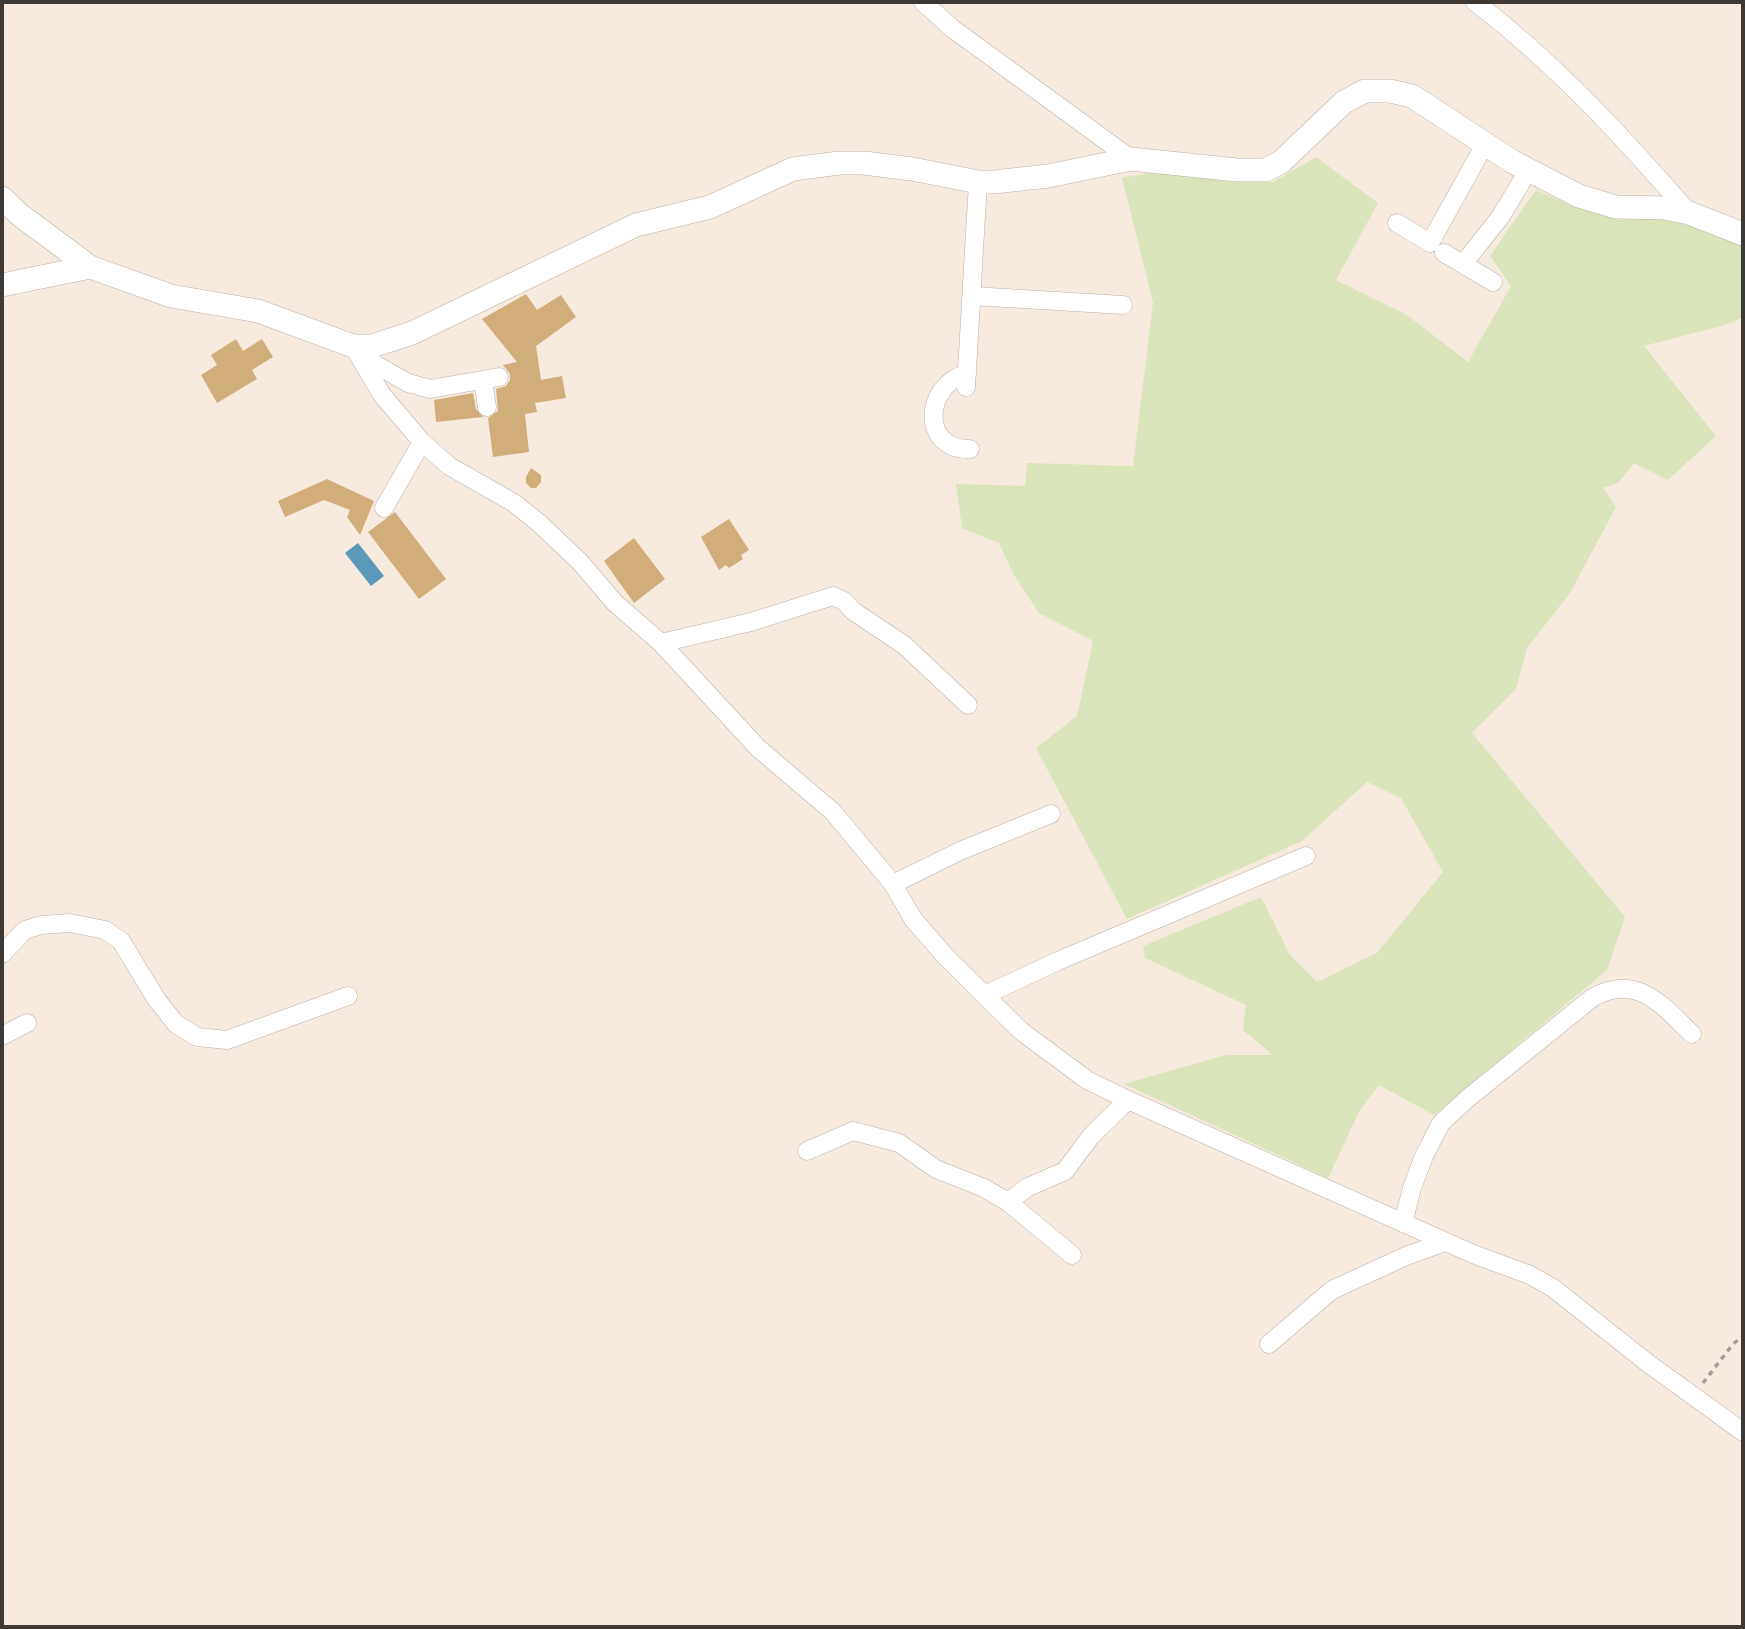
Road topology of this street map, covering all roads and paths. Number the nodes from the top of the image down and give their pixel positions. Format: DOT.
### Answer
graph roads {
  1 [pos="923,2"];
  2 [pos="1475,2"];
  3 [pos="1485,144"];
  4 [pos="1131,159"];
  5 [pos="1528,172"];
  6 [pos="978,182"];
  7 [pos="2,198"];
  8 [pos="1689,213"];
  9 [pos="1397,223"];
  10 [pos="1743,233"];
  11 [pos="1444,253"];
  12 [pos="1463,264"];
  13 [pos="90,267"];
  14 [pos="1493,282"];
  15 [pos="2,285"];
  16 [pos="972,296"];
  17 [pos="1123,306"];
  18 [pos="357,351"];
  19 [pos="487,407"];
  20 [pos="422,442"];
  21 [pos="970,449"];
  22 [pos="384,509"];
  23 [pos="661,643"];
  24 [pos="968,705"];
  25 [pos="1051,814"];
  26 [pos="1306,856"];
  27 [pos="893,884"];
  28 [pos="2,954"];
  29 [pos="985,995"];
  30 [pos="348,996"];
  31 [pos="27,1023"];
  32 [pos="1692,1034"];
  33 [pos="2,1036"];
  34 [pos="1128,1100"];
  35 [pos="807,1151"];
  36 [pos="1008,1202"];
  37 [pos="1403,1223"];
  38 [pos="1445,1242"];
  39 [pos="1072,1255"];
  40 [pos="1743,1336"];
  41 [pos="1269,1344"];
  42 [pos="1693,1396"];
  43 [pos="1743,1432"];
  1 -- 4 [label="street"];
  2 -- 8 [label="street"];
  3 -- 4 [label="street"];
  3 -- 5 [label="street"];
  3 -- 9 [label="street"];
  4 -- 6 [label="street"];
  5 -- 8 [label="street"];
  5 -- 12 [label="street"];
  6 -- 16 [label="street"];
  6 -- 18 [label="street"];
  7 -- 13 [label="street"];
  8 -- 10 [label="street"];
  11 -- 12 [label="street"];
  12 -- 14 [label="street"];
  13 -- 15 [label="street"];
  13 -- 18 [label="street"];
  16 -- 17 [label="street"];
  16 -- 21 [label="street"];
  18 -- 19 [label="street"];
  18 -- 20 [label="street"];
  20 -- 22 [label="street"];
  20 -- 23 [label="street"];
  23 -- 24 [label="street"];
  23 -- 27 [label="street"];
  25 -- 27 [label="street"];
  26 -- 29 [label="street"];
  27 -- 29 [label="street"];
  28 -- 30 [label="street"];
  29 -- 34 [label="street"];
  31 -- 33 [label="street"];
  32 -- 37 [label="street"];
  34 -- 36 [label="street"];
  34 -- 37 [label="street"];
  35 -- 36 [label="street"];
  36 -- 39 [label="street"];
  37 -- 38 [label="street"];
  38 -- 41 [label="street"];
  38 -- 42 [label="street"];
  40 -- 42 [label="path"];
  42 -- 43 [label="street"];
}
